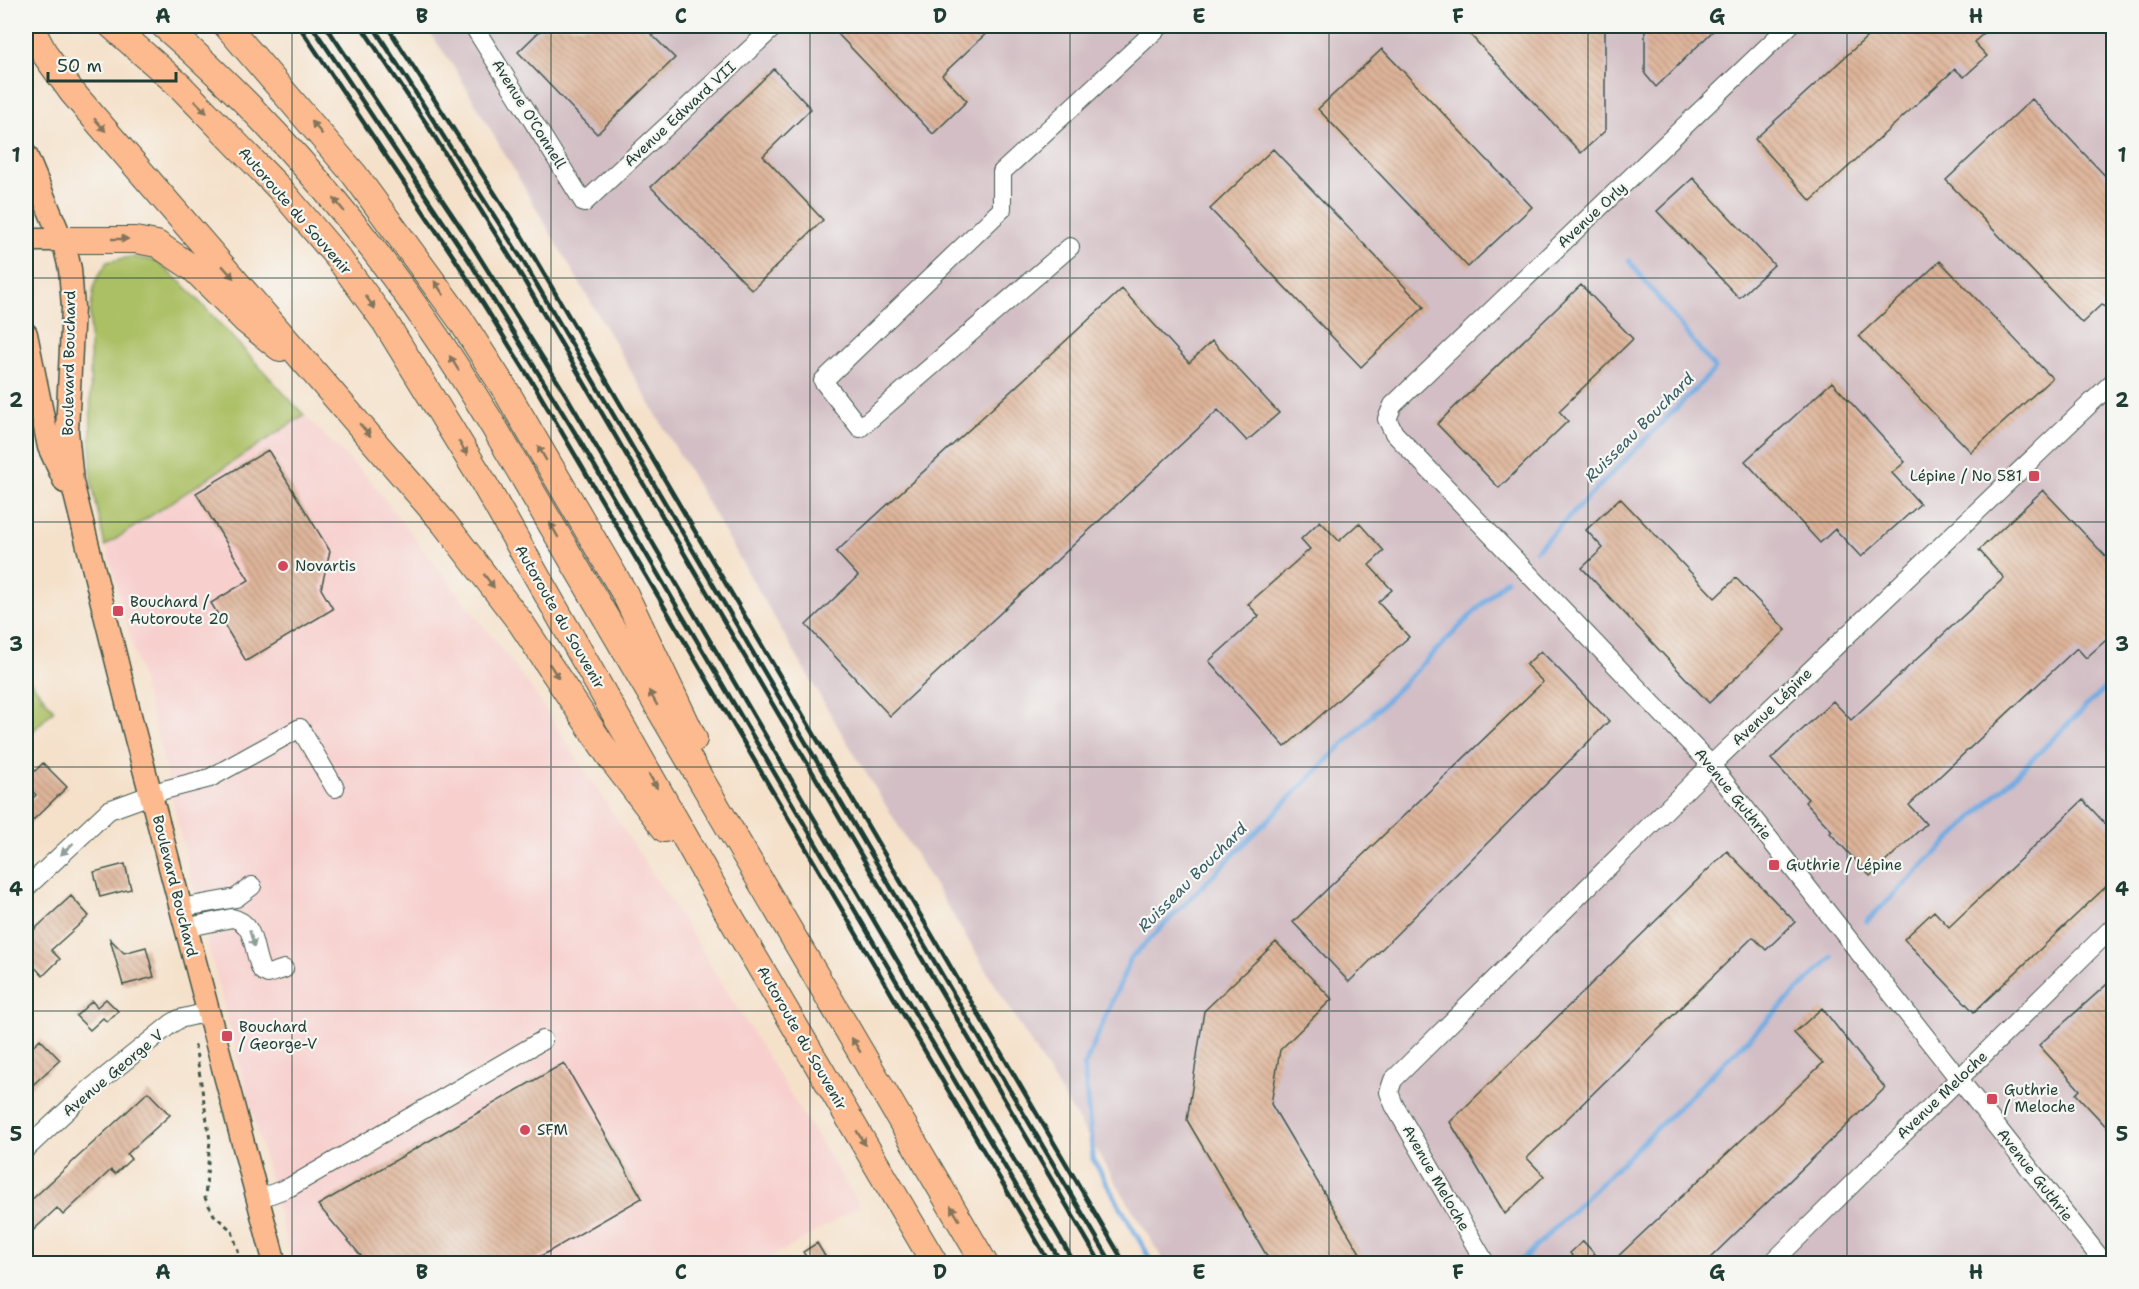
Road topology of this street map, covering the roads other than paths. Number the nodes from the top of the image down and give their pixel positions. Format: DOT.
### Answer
graph roads {
  1 [pos="30,26"];
  2 [pos="112,26"];
  3 [pos="164,26"];
  4 [pos="227,26"];
  5 [pos="481,26"];
  6 [pos="775,26"];
  7 [pos="1160,26"];
  8 [pos="1789,26"];
  9 [pos="26,155"];
  10 [pos="584,203"];
  11 [pos="26,240"];
  12 [pos="62,240"];
  13 [pos="1070,247"];
  14 [pos="26,334"];
  15 [pos="2114,381"];
  16 [pos="327,386"];
  17 [pos="1394,405"];
  18 [pos="78,508"];
  19 [pos="1711,765"];
  20 [pos="335,788"];
  21 [pos="151,795"];
  22 [pos="252,886"];
  23 [pos="26,888"];
  24 [pos="724,906"];
  25 [pos="777,912"];
  26 [pos="183,918"];
  27 [pos="2114,927"];
  28 [pos="284,969"];
  29 [pos="209,1012"];
  30 [pos="543,1040"];
  31 [pos="1959,1078"];
  32 [pos="1389,1092"];
  33 [pos="26,1149"];
  34 [pos="258,1199"];
  35 [pos="275,1263"];
  36 [pos="935,1263"];
  37 [pos="985,1263"];
  38 [pos="1486,1263"];
  39 [pos="1771,1263"];
  40 [pos="2105,1263"];
  1 -- 16 [label="highway, one-way"];
  2 -- 24 [label="highway, Autoroute du Souvenir, one-way"];
  25 -- 3 [label="highway, one-way"];
  25 -- 4 [label="highway, one-way"];
  5 -- 10 [label="street, Avenue O'Connell"];
  6 -- 10 [label="street, Avenue Edward VII"];
  7 -- 13 [label="street"];
  8 -- 17 [label="street, Avenue Orly"];
  9 -- 12 [label="main road, Boulevard Bouchard"];
  11 -- 12 [label="main road"];
  12 -- 16 [label="highway, one-way"];
  12 -- 18 [label="main road, Boulevard Bouchard"];
  14 -- 18 [label="main road, Boulevard Bouchard"];
  15 -- 19 [label="street, Avenue Lépine"];
  16 -- 24 [label="highway, one-way"];
  17 -- 19 [label="street, Avenue Guthrie"];
  18 -- 21 [label="main road, Boulevard Bouchard"];
  19 -- 31 [label="street, Avenue Guthrie"];
  19 -- 32 [label="street, Avenue Lépine"];
  20 -- 21 [label="street"];
  21 -- 23 [label="street, one-way"];
  21 -- 26 [label="main road, Boulevard Bouchard"];
  22 -- 26 [label="street"];
  24 -- 36 [label="highway, Autoroute du Souvenir, one-way"];
  37 -- 25 [label="highway, one-way"];
  26 -- 28 [label="street, one-way"];
  26 -- 29 [label="main road, Boulevard Bouchard"];
  27 -- 31 [label="street, Avenue Meloche"];
  29 -- 33 [label="street, Avenue George V"];
  29 -- 34 [label="main road, Boulevard Bouchard"];
  30 -- 34 [label="street"];
  31 -- 39 [label="street, Avenue Meloche"];
  31 -- 40 [label="street, Avenue Guthrie"];
  32 -- 38 [label="street, Avenue Meloche"];
  34 -- 35 [label="main road, Boulevard Bouchard"];
}
